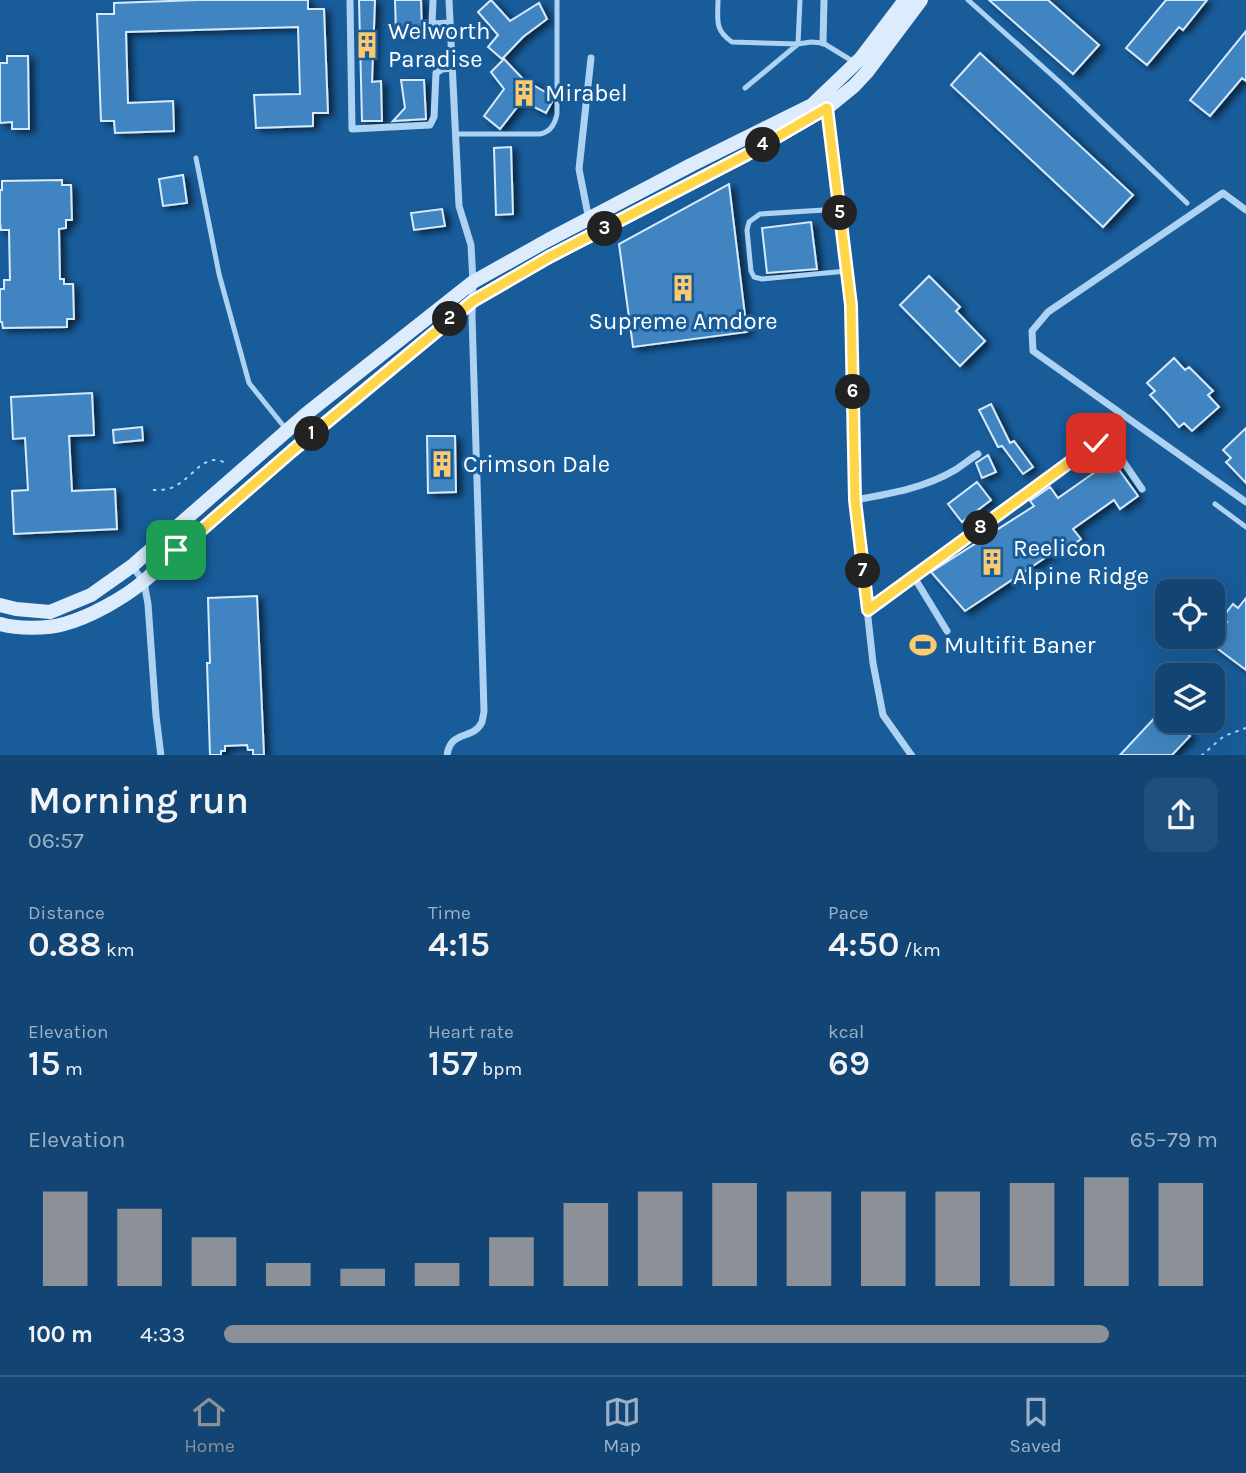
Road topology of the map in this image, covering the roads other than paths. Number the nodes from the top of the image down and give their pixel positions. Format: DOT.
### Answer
graph roads {
  1 [pos="350,0"];
  2 [pos="433,0"];
  3 [pos="449,0"];
  4 [pos="557,0"];
  5 [pos="718,0"];
  6 [pos="800,0"];
  7 [pos="824,0"];
  8 [pos="905,0"];
  9 [pos="921,0"];
  10 [pos="968,0"];
  11 [pos="450,23"];
  12 [pos="823,43"];
  13 [pos="798,44"];
  14 [pos="591,58"];
  15 [pos="861,67"];
  16 [pos="452,68"];
  17 [pos="745,88"];
  18 [pos="825,101"];
  19 [pos="456,134"];
  20 [pos="196,158"];
  21 [pos="1187,203"];
  22 [pos="840,209"];
  23 [pos="1246,210"];
  24 [pos="589,219"];
  25 [pos="594,234"];
  26 [pos="847,271"];
  27 [pos="473,282"];
  28 [pos="473,301"];
  29 [pos="287,431"];
  30 [pos="978,454"];
  31 [pos="1142,489"];
  32 [pos="855,500"];
  33 [pos="1246,502"];
  34 [pos="1214,504"];
  35 [pos="1246,527"];
  36 [pos="132,566"];
  37 [pos="914,577"];
  38 [pos="144,582"];
  39 [pos="0,606"];
  40 [pos="868,610"];
  41 [pos="2,629"];
  42 [pos="947,631"];
  43 [pos="161,755"];
  44 [pos="447,755"];
  45 [pos="912,755"];
  1 -- 16 [label="street"];
  2 -- 11 [label="street"];
  3 -- 11 [label="street"];
  4 -- 19 [label="lane"];
  5 -- 13 [label="lane"];
  6 -- 13 [label="lane"];
  7 -- 12 [label="street"];
  8 -- 15 [label="street"];
  9 -- 15 [label="street"];
  10 -- 21 [label="lane"];
  11 -- 16 [label="street"];
  12 -- 13 [label="lane"];
  12 -- 15 [label="lane"];
  13 -- 17 [label="lane"];
  14 -- 24 [label="street"];
  15 -- 18 [label="street"];
  16 -- 19 [label="street"];
  18 -- 22 [label="street"];
  18 -- 24 [label="street"];
  18 -- 25 [label="street"];
  19 -- 27 [label="street"];
  20 -- 29 [label="lane"];
  22 -- 26 [label="street"];
  22 -- 26 [label="lane"];
  23 -- 33 [label="street"];
  24 -- 25 [label="street"];
  24 -- 27 [label="street"];
  25 -- 28 [label="street"];
  26 -- 32 [label="street"];
  27 -- 28 [label="street"];
  27 -- 29 [label="street"];
  28 -- 38 [label="street"];
  28 -- 44 [label="street"];
  29 -- 36 [label="street"];
  30 -- 32 [label="street"];
  31 -- 37 [label="street"];
  32 -- 40 [label="street"];
  34 -- 35 [label="lane"];
  36 -- 38 [label="street"];
  36 -- 39 [label="street"];
  37 -- 40 [label="street"];
  37 -- 42 [label="street"];
  38 -- 41 [label="street"];
  38 -- 43 [label="street"];
  40 -- 45 [label="street"];
}
